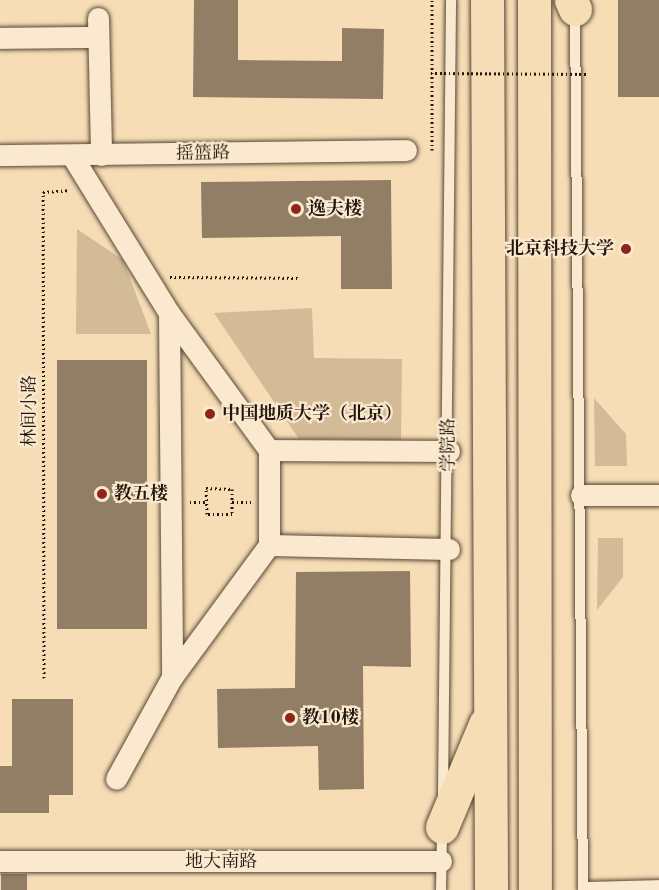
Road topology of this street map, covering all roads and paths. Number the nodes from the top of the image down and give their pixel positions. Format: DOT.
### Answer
graph roads {
  1 [pos="432,0"];
  2 [pos="451,0"];
  3 [pos="487,0"];
  4 [pos="534,0"];
  5 [pos="574,3"];
  6 [pos="0,38"];
  7 [pos="431,73"];
  8 [pos="586,74"];
  9 [pos="406,150"];
  10 [pos="432,150"];
  11 [pos="101,155"];
  12 [pos="0,156"];
  13 [pos="72,156"];
  14 [pos="92,188"];
  15 [pos="147,277"];
  16 [pos="300,278"];
  17 [pos="169,313"];
  18 [pos="269,450"];
  19 [pos="448,451"];
  20 [pos="581,495"];
  21 [pos="659,495"];
  22 [pos="207,502"];
  23 [pos="269,545"];
  24 [pos="449,549"];
  25 [pos="172,677"];
  26 [pos="44,678"];
  27 [pos="490,711"];
  28 [pos="116,779"];
  29 [pos="536,824"];
  30 [pos="442,827"];
  31 [pos="0,861"];
  32 [pos="441,861"];
  33 [pos="659,885"];
  34 [pos="583,889"];
  35 [pos="441,890"];
  36 [pos="491,890"];
  37 [pos="535,890"];
  38 [pos="551,890"];
  1 -- 7 [label="path"];
  2 -- 19 [label="lane, 学院路"];
  3 -- 27 [label="main road, 学院路"];
  4 -- 29 [label="main road"];
  5 -- 20 [label="lane"];
  6 -- 11 [label="street"];
  7 -- 8 [label="path, bridge"];
  7 -- 10 [label="path"];
  9 -- 11 [label="street, 摇篮路"];
  11 -- 13 [label="street, 摇篮路"];
  12 -- 13 [label="street, 摇篮路"];
  13 -- 14 [label="street"];
  14 -- 15 [label="street"];
  14 -- 26 [label="path, 林间小路"];
  15 -- 16 [label="path"];
  15 -- 17 [label="street"];
  17 -- 18 [label="street"];
  17 -- 25 [label="street"];
  18 -- 19 [label="street"];
  18 -- 23 [label="street"];
  19 -- 24 [label="lane, 学院路"];
  20 -- 21 [label="street"];
  20 -- 34 [label="lane"];
  22 -- 22 [label="path"];
  23 -- 24 [label="street"];
  23 -- 25 [label="street"];
  24 -- 30 [label="lane, 学院路"];
  25 -- 28 [label="street"];
  27 -- 30 [label="main road"];
  27 -- 36 [label="main road, 学院路"];
  29 -- 37 [label="main road"];
  29 -- 38 [label="main road"];
  30 -- 32 [label="lane, 学院路"];
  31 -- 32 [label="street, 地大南路"];
  32 -- 35 [label="lane, 学院路"];
  33 -- 34 [label="lane"];
}
